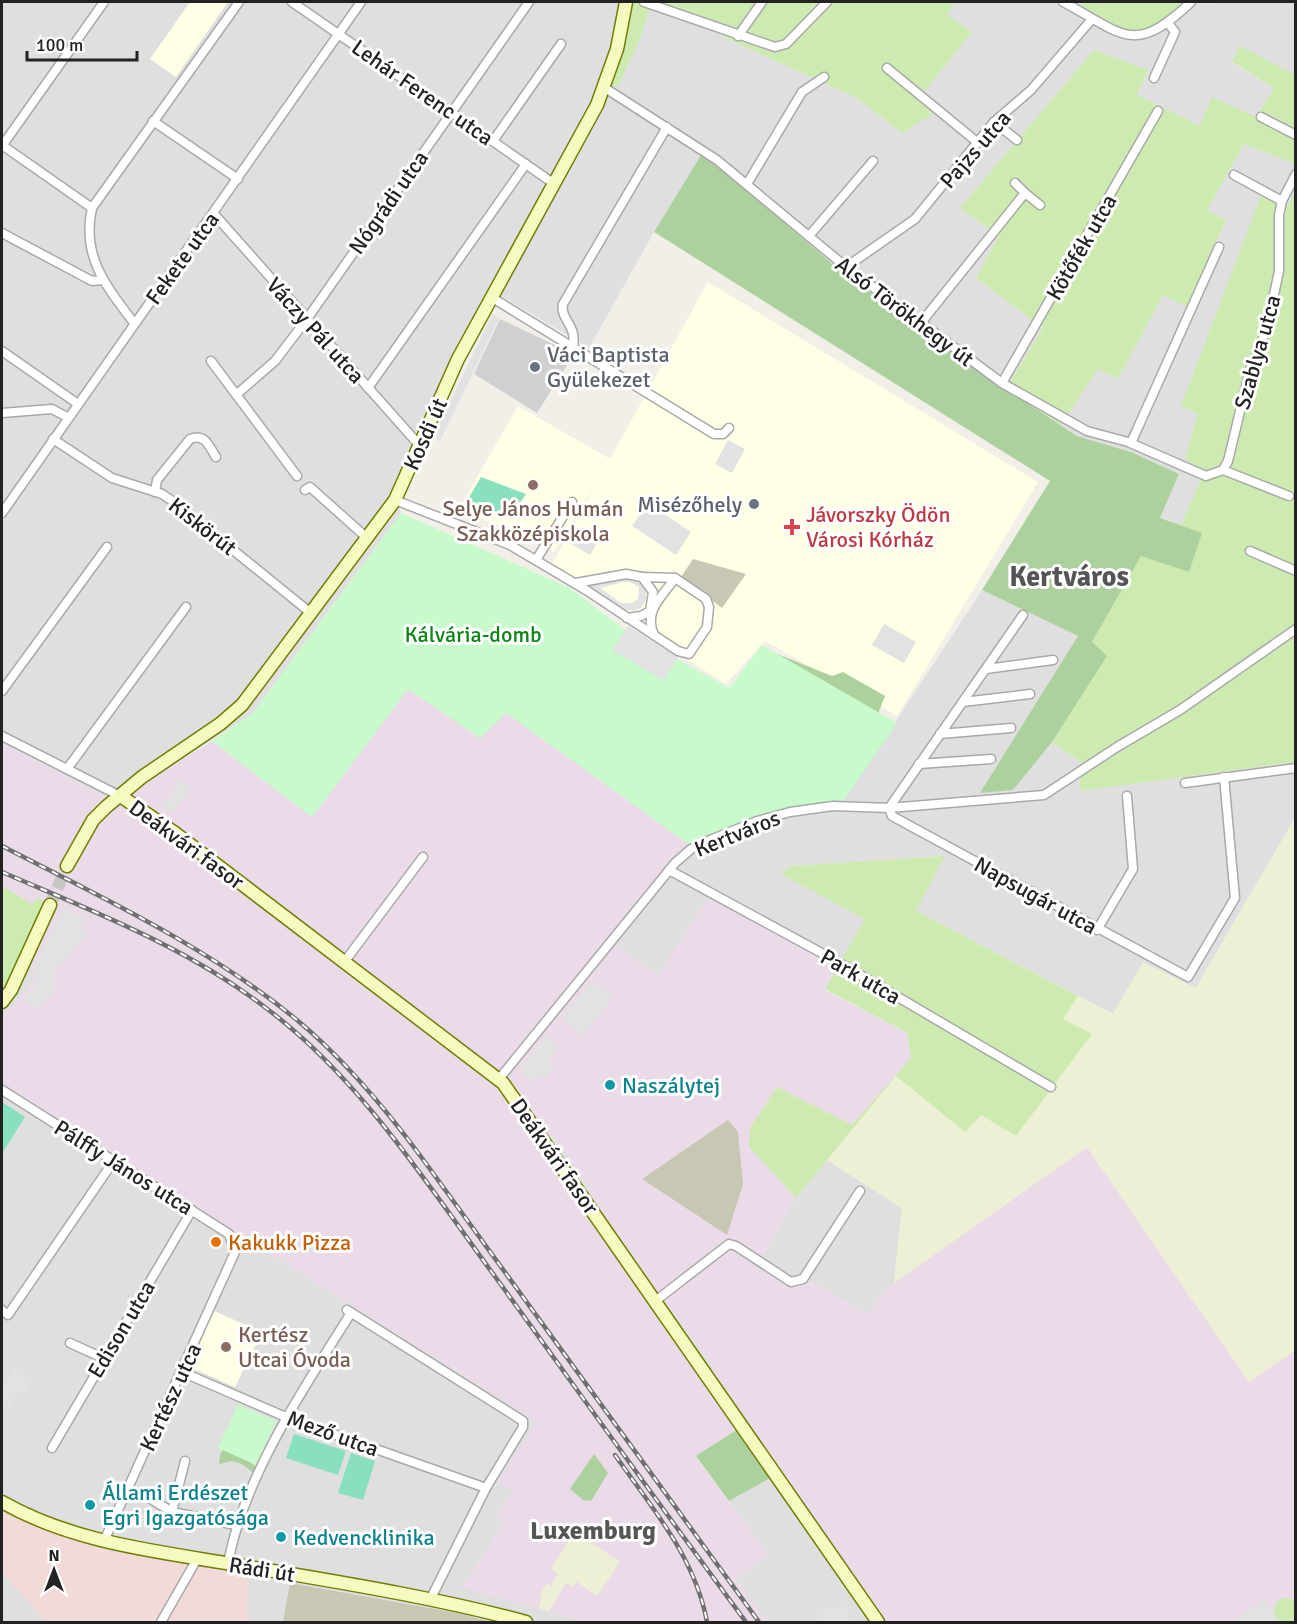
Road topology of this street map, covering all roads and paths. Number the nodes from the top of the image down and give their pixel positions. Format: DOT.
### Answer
graph roads {
  1 [pos="104,2"];
  2 [pos="239,2"];
  3 [pos="292,2"];
  4 [pos="361,2"];
  5 [pos="529,2"];
  6 [pos="626,2"];
  7 [pos="644,2"];
  8 [pos="762,2"];
  9 [pos="827,2"];
  10 [pos="1064,2"];
  11 [pos="1191,2"];
  12 [pos="1092,19"];
  13 [pos="1168,23"];
  14 [pos="339,34"];
  15 [pos="738,36"];
  16 [pos="561,44"];
  17 [pos="887,68"];
  18 [pos="824,77"];
  19 [pos="1154,78"];
  20 [pos="605,88"];
  21 [pos="1158,111"];
  22 [pos="451,112"];
  23 [pos="1261,117"];
  24 [pos="153,121"];
  25 [pos="994,122"];
  26 [pos="667,127"];
  27 [pos="1296,135"];
  28 [pos="1017,140"];
  29 [pos="493,141"];
  30 [pos="977,142"];
  31 [pos="2,146"];
  32 [pos="873,161"];
  33 [pos="526,164"];
  34 [pos="1296,174"];
  35 [pos="1234,175"];
  36 [pos="238,179"];
  37 [pos="553,183"];
  38 [pos="1015,183"];
  39 [pos="747,184"];
  40 [pos="1025,193"];
  41 [pos="1282,201"];
  42 [pos="1040,205"];
  43 [pos="92,208"];
  44 [pos="214,214"];
  45 [pos="2,233"];
  46 [pos="809,236"];
  47 [pos="1219,247"];
  48 [pos="846,267"];
  49 [pos="101,280"];
  50 [pos="491,297"];
  51 [pos="307,319"];
  52 [pos="134,323"];
  53 [pos="920,324"];
  54 [pos="573,347"];
  55 [pos="2,351"];
  56 [pos="211,361"];
  57 [pos="1002,383"];
  58 [pos="368,388"];
  59 [pos="237,394"];
  60 [pos="78,404"];
  61 [pos="2,413"];
  62 [pos="67,417"];
  63 [pos="729,428"];
  64 [pos="53,439"];
  65 [pos="1131,443"];
  66 [pos="420,446"];
  67 [pos="216,457"];
  68 [pos="1223,470"];
  69 [pos="297,476"];
  70 [pos="305,490"];
  71 [pos="155,492"];
  72 [pos="1289,496"];
  73 [pos="395,500"];
  74 [pos="572,502"];
  75 [pos="2,513"];
  76 [pos="367,538"];
  77 [pos="107,548"];
  78 [pos="1250,551"];
  79 [pos="537,560"];
  80 [pos="1296,571"];
  81 [pos="642,577"];
  82 [pos="675,578"];
  83 [pos="576,583"];
  84 [pos="186,607"];
  85 [pos="650,611"];
  86 [pos="312,614"];
  87 [pos="1023,615"];
  88 [pos="627,618"];
  89 [pos="1296,629"];
  90 [pos="654,636"];
  91 [pos="1053,660"];
  92 [pos="986,669"];
  93 [pos="2,691"];
  94 [pos="1030,694"];
  95 [pos="963,702"];
  96 [pos="1011,728"];
  97 [pos="940,734"];
  98 [pos="2,736"];
  99 [pos="991,759"];
  100 [pos="919,764"];
  101 [pos="1296,768"];
  102 [pos="67,769"];
  103 [pos="1224,777"];
  104 [pos="1185,783"];
  105 [pos="1127,795"];
  106 [pos="122,797"];
  107 [pos="889,808"];
  108 [pos="423,856"];
  109 [pos="67,866"];
  110 [pos="669,870"];
  111 [pos="50,905"];
  112 [pos="1097,930"];
  113 [pos="345,961"];
  114 [pos="2,1002"];
  115 [pos="499,1079"];
  116 [pos="1051,1087"];
  117 [pos="2,1090"];
  118 [pos="113,1162"];
  119 [pos="860,1191"];
  120 [pos="192,1210"];
  121 [pos="235,1252"];
  122 [pos="654,1302"];
  123 [pos="5,1313"];
  124 [pos="70,1342"];
  125 [pos="104,1358"];
  126 [pos="182,1372"];
  127 [pos="288,1418"];
  128 [pos="52,1448"];
  129 [pos="185,1461"];
  130 [pos="486,1488"];
  131 [pos="127,1491"];
  132 [pos="2,1502"];
  133 [pos="172,1512"];
  134 [pos="236,1525"];
  135 [pos="104,1541"];
  136 [pos="197,1559"];
  137 [pos="228,1564"];
  138 [pos="431,1598"];
  139 [pos="161,1623"];
  140 [pos="526,1623"];
  141 [pos="878,1623"];
  1 -- 31 [label="street"];
  2 -- 24 [label="street"];
  3 -- 14 [label="street, Lehár Ferenc utca"];
  4 -- 14 [label="street, Fekete utca"];
  5 -- 22 [label="street, Nógrádi utca"];
  6 -- 20 [label="street, Kosdi út"];
  7 -- 15 [label="street"];
  8 -- 15 [label="street"];
  9 -- 15 [label="street"];
  10 -- 12 [label="street"];
  11 -- 13 [label="street"];
  12 -- 13 [label="street"];
  12 -- 25 [label="street, Pajzs utca"];
  13 -- 19 [label="street"];
  14 -- 22 [label="street, Lehár Ferenc utca"];
  14 -- 36 [label="street, Fekete utca"];
  16 -- 29 [label="street"];
  17 -- 30 [label="street"];
  18 -- 39 [label="street"];
  20 -- 26 [label="street, Alsó Törökhegy út"];
  20 -- 37 [label="street, Kosdi út"];
  21 -- 57 [label="street, Kötőfék utca"];
  22 -- 29 [label="street, Lehár Ferenc utca"];
  22 -- 51 [label="street, Nógrádi utca"];
  23 -- 27 [label="street"];
  24 -- 36 [label="street"];
  24 -- 43 [label="street"];
  25 -- 28 [label="street"];
  25 -- 30 [label="street, Pajzs utca"];
  26 -- 39 [label="street, Alsó Törökhegy út"];
  26 -- 54 [label="street"];
  29 -- 33 [label="street, Lehár Ferenc utca"];
  30 -- 48 [label="street, Pajzs utca"];
  31 -- 43 [label="street"];
  32 -- 46 [label="street"];
  33 -- 37 [label="street, Lehár Ferenc utca"];
  33 -- 58 [label="street"];
  34 -- 41 [label="street, Szablya utca"];
  35 -- 41 [label="street"];
  36 -- 44 [label="street, Fekete utca"];
  37 -- 50 [label="street, Kosdi út"];
  38 -- 40 [label="street"];
  39 -- 46 [label="street, Alsó Törökhegy út"];
  40 -- 42 [label="street"];
  40 -- 53 [label="street"];
  41 -- 68 [label="street, Szablya utca"];
  43 -- 49 [label="street"];
  44 -- 51 [label="street, Váczy Pál utca"];
  44 -- 52 [label="street, Fekete utca"];
  45 -- 49 [label="street"];
  46 -- 48 [label="street, Alsó Törökhegy út"];
  47 -- 65 [label="street"];
  48 -- 53 [label="street, Alsó Törökhegy út"];
  49 -- 52 [label="street"];
  50 -- 54 [label="street"];
  50 -- 66 [label="street, Kosdi út"];
  51 -- 58 [label="street, Váczy Pál utca"];
  51 -- 59 [label="street, Nógrádi utca"];
  52 -- 60 [label="street, Fekete utca"];
  53 -- 57 [label="street, Alsó Törökhegy út"];
  54 -- 63 [label="street"];
  55 -- 60 [label="street"];
  56 -- 59 [label="street"];
  57 -- 65 [label="street, Alsó Törökhegy út"];
  58 -- 66 [label="street, Váczy Pál utca"];
  59 -- 69 [label="street"];
  60 -- 62 [label="street, Fekete utca"];
  61 -- 62 [label="street"];
  62 -- 64 [label="street, Fekete utca"];
  64 -- 71 [label="street, Kiskörút"];
  64 -- 75 [label="street, Fekete utca"];
  65 -- 68 [label="street, Alsó Törökhegy út"];
  66 -- 73 [label="street, Kosdi út"];
  67 -- 71 [label="street"];
  68 -- 72 [label="street"];
  70 -- 76 [label="street"];
  71 -- 86 [label="street, Kiskörút"];
  73 -- 76 [label="street, Kosdi út"];
  73 -- 79 [label="street"];
  74 -- 79 [label="street"];
  76 -- 86 [label="street, Kosdi út"];
  77 -- 93 [label="street"];
  78 -- 80 [label="street"];
  79 -- 83 [label="street"];
  81 -- 82 [label="street"];
  81 -- 83 [label="street"];
  81 -- 85 [label="street"];
  82 -- 85 [label="street"];
  82 -- 90 [label="street"];
  83 -- 88 [label="street"];
  84 -- 102 [label="street"];
  85 -- 88 [label="street"];
  85 -- 90 [label="street"];
  86 -- 106 [label="street, Kosdi út"];
  87 -- 92 [label="street"];
  88 -- 90 [label="street"];
  89 -- 107 [label="street, Kertváros"];
  91 -- 92 [label="street"];
  92 -- 95 [label="street"];
  94 -- 95 [label="street"];
  95 -- 97 [label="street"];
  96 -- 97 [label="street"];
  97 -- 100 [label="street"];
  98 -- 102 [label="street"];
  99 -- 100 [label="street"];
  100 -- 107 [label="street"];
  101 -- 103 [label="street"];
  102 -- 106 [label="street"];
  103 -- 104 [label="street"];
  103 -- 112 [label="street, Napsugár utca"];
  105 -- 112 [label="street"];
  106 -- 109 [label="street, Kosdi út"];
  106 -- 113 [label="street, Deákvári fasor"];
  107 -- 110 [label="street, Kertváros"];
  107 -- 112 [label="street, Napsugár utca"];
  108 -- 113 [label="street"];
  110 -- 115 [label="street, Kertváros"];
  110 -- 116 [label="street, Park utca"];
  111 -- 114 [label="street"];
  113 -- 115 [label="street, Deákvári fasor"];
  115 -- 122 [label="street, Deákvári fasor"];
  117 -- 118 [label="street, Pálffy János utca"];
  118 -- 120 [label="street, Pálffy János utca"];
  118 -- 123 [label="street"];
  119 -- 122 [label="street"];
  120 -- 121 [label="street, Pálffy János utca"];
  120 -- 125 [label="street, Edison utca"];
  121 -- 126 [label="street, Kertész utca"];
  122 -- 141 [label="street, Deákvári fasor"];
  124 -- 125 [label="street"];
  125 -- 128 [label="street, Edison utca"];
  126 -- 127 [label="street, Mező utca"];
  126 -- 131 [label="street, Kertész utca"];
  127 -- 130 [label="street, Mező utca"];
  127 -- 130 [label="street"];
  127 -- 134 [label="street"];
  129 -- 133 [label="street"];
  130 -- 138 [label="street"];
  131 -- 133 [label="street"];
  131 -- 135 [label="street, Kertész utca"];
  132 -- 135 [label="street, Rádi út"];
  133 -- 134 [label="street"];
  134 -- 137 [label="street"];
  135 -- 136 [label="street, Rádi út"];
  136 -- 137 [label="street, Rádi út"];
  136 -- 139 [label="street"];
  137 -- 138 [label="street, Rádi út"];
  138 -- 140 [label="street, Rádi út"];
}
